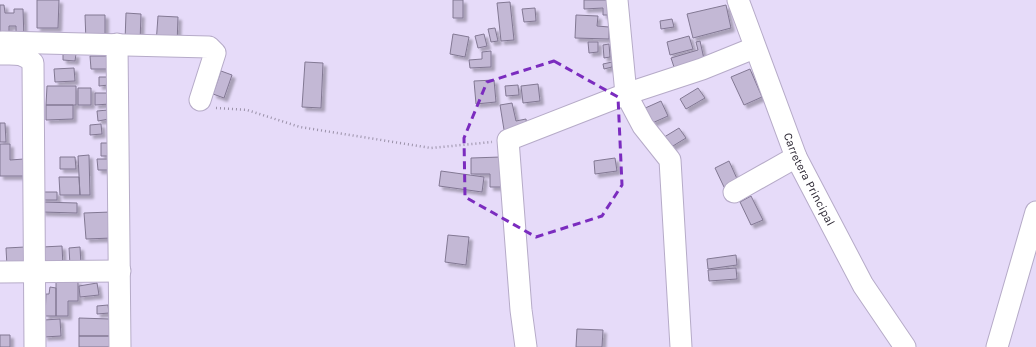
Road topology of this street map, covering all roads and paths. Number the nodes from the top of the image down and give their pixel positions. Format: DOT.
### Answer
graph roads {
  1 [pos="617,0"];
  2 [pos="738,0"];
  3 [pos="0,42"];
  4 [pos="117,44"];
  5 [pos="754,48"];
  6 [pos="0,54"];
  7 [pos="626,94"];
  8 [pos="200,100"];
  9 [pos="508,140"];
  10 [pos="796,157"];
  11 [pos="734,192"];
  12 [pos="1036,212"];
  13 [pos="120,271"];
  14 [pos="0,272"];
  15 [pos="34,273"];
  16 [pos="35,347"];
  17 [pos="120,347"];
  18 [pos="526,347"];
  19 [pos="681,347"];
  20 [pos="905,347"];
  21 [pos="997,347"];
  1 -- 7 [label="street"];
  2 -- 5 [label="street, Carretera Principal"];
  3 -- 4 [label="street"];
  4 -- 8 [label="street"];
  4 -- 13 [label="street"];
  5 -- 7 [label="street"];
  5 -- 10 [label="street, Carretera Principal"];
  6 -- 15 [label="street"];
  7 -- 9 [label="street"];
  7 -- 19 [label="street"];
  8 -- 9 [label="path"];
  9 -- 18 [label="street"];
  10 -- 11 [label="street"];
  10 -- 20 [label="street, Carretera Principal"];
  12 -- 21 [label="street"];
  13 -- 15 [label="street"];
  13 -- 17 [label="street"];
  14 -- 15 [label="street"];
  15 -- 16 [label="street"];
}
